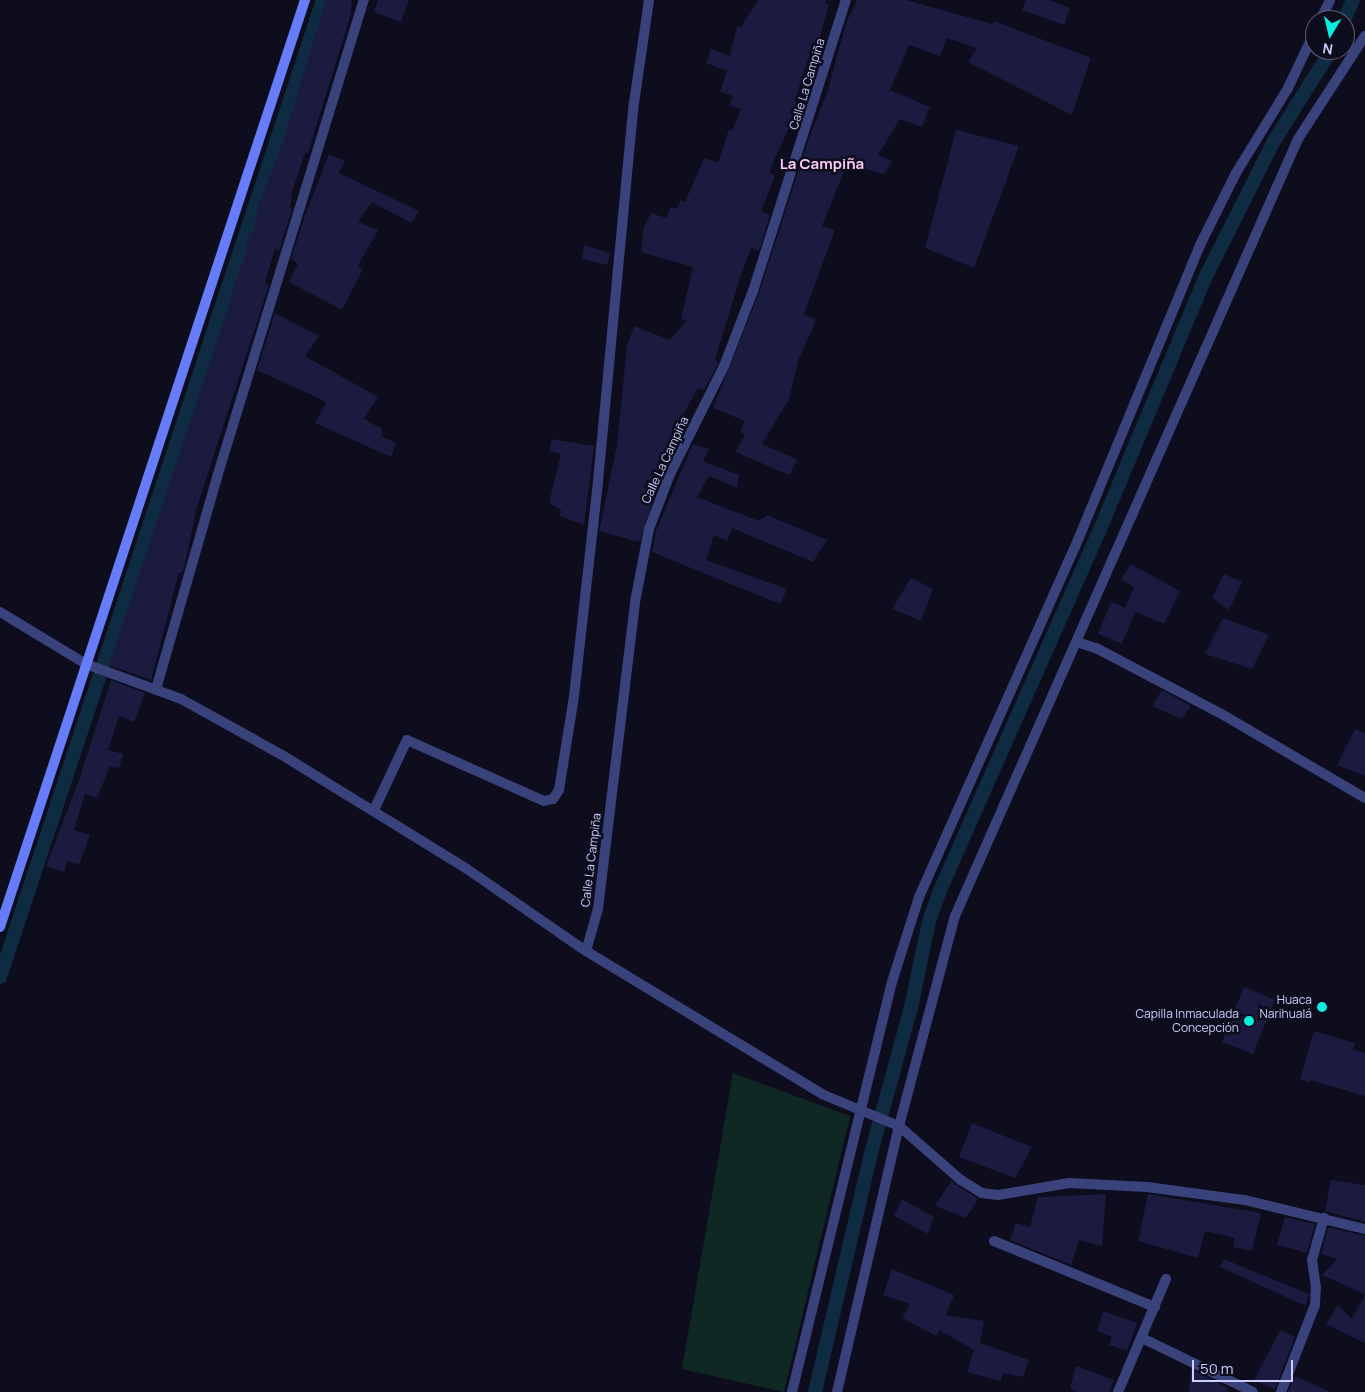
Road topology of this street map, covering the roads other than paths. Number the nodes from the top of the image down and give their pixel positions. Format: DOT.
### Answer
graph roads {
  1 [pos="305,0"];
  2 [pos="364,0"];
  3 [pos="649,0"];
  4 [pos="846,0"];
  5 [pos="1365,36"];
  6 [pos="1305,52"];
  7 [pos="0,612"];
  8 [pos="1076,642"];
  9 [pos="90,666"];
  10 [pos="156,688"];
  11 [pos="1365,798"];
  12 [pos="374,810"];
  13 [pos="0,927"];
  14 [pos="586,951"];
  15 [pos="865,1112"];
  16 [pos="899,1126"];
  17 [pos="1324,1218"];
  18 [pos="1365,1229"];
  19 [pos="994,1241"];
  20 [pos="1166,1279"];
  21 [pos="1154,1307"];
  22 [pos="1142,1338"];
  23 [pos="792,1392"];
  24 [pos="837,1392"];
  25 [pos="1118,1392"];
  26 [pos="1253,1392"];
  27 [pos="1281,1392"];
  1 -- 9 [label="main road"];
  2 -- 10 [label="street"];
  3 -- 12 [label="street"];
  4 -- 14 [label="street, Calle La Campiña"];
  5 -- 8 [label="street"];
  6 -- 15 [label="street"];
  7 -- 9 [label="street"];
  8 -- 11 [label="street"];
  8 -- 16 [label="street"];
  9 -- 10 [label="street"];
  9 -- 13 [label="main road"];
  10 -- 12 [label="street"];
  12 -- 14 [label="street"];
  14 -- 15 [label="street"];
  15 -- 16 [label="street"];
  15 -- 23 [label="street"];
  16 -- 17 [label="street"];
  16 -- 24 [label="street"];
  17 -- 18 [label="street"];
  17 -- 27 [label="street"];
  19 -- 21 [label="street"];
  20 -- 21 [label="street"];
  21 -- 22 [label="street"];
  22 -- 25 [label="street"];
  22 -- 26 [label="street"];
}
